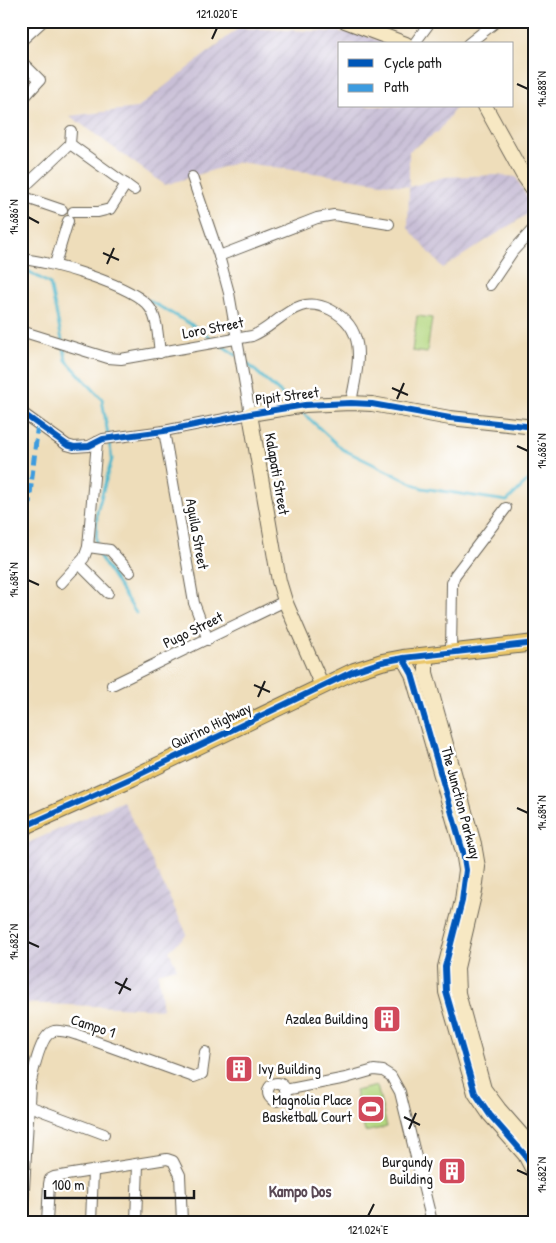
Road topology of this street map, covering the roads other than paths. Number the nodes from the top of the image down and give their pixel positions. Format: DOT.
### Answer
graph roads {
  1 [pos="345,21"];
  2 [pos="431,21"];
  3 [pos="497,21"];
  4 [pos="38,23"];
  5 [pos="21,41"];
  6 [pos="401,42"];
  7 [pos="415,42"];
  8 [pos="471,42"];
  9 [pos="21,61"];
  10 [pos="21,101"];
  11 [pos="486,108"];
  12 [pos="71,132"];
  13 [pos="70,144"];
  14 [pos="192,177"];
  15 [pos="21,190"];
  16 [pos="535,192"];
  17 [pos="21,196"];
  18 [pos="67,216"];
  19 [pos="389,224"];
  20 [pos="535,227"];
  21 [pos="219,256"];
  22 [pos="21,259"];
  23 [pos="53,264"];
  24 [pos="490,285"];
  25 [pos="21,331"];
  26 [pos="237,340"];
  27 [pos="160,353"];
  28 [pos="351,403"];
  29 [pos="21,412"];
  30 [pos="250,414"];
  31 [pos="535,427"];
  32 [pos="164,431"];
  33 [pos="100,441"];
  34 [pos="506,508"];
  35 [pos="88,547"];
  36 [pos="79,564"];
  37 [pos="130,572"];
  38 [pos="61,583"];
  39 [pos="108,593"];
  40 [pos="285,601"];
  41 [pos="208,640"];
  42 [pos="535,643"];
  43 [pos="450,653"];
  44 [pos="426,655"];
  45 [pos="403,658"];
  46 [pos="112,685"];
  47 [pos="322,686"];
  48 [pos="21,828"];
  49 [pos="451,968"];
  50 [pos="205,1052"];
  51 [pos="285,1090"];
  52 [pos="29,1106"];
  53 [pos="494,1112"];
  54 [pos="104,1134"];
  55 [pos="535,1150"];
  56 [pos="138,1164"];
  57 [pos="93,1170"];
  58 [pos="535,1174"];
  59 [pos="22,1222"];
  60 [pos="47,1222"];
  61 [pos="91,1222"];
  62 [pos="136,1222"];
  63 [pos="182,1222"];
  64 [pos="432,1222"];
  1 -- 6 [label="street"];
  2 -- 7 [label="street"];
  3 -- 8 [label="street"];
  4 -- 5 [label="street"];
  9 -- 10 [label="street"];
  11 -- 16 [label="street"];
  12 -- 13 [label="street"];
  13 -- 15 [label="street"];
  13 -- 18 [label="street"];
  14 -- 21 [label="street, Kalapati Street"];
  17 -- 18 [label="street"];
  18 -- 23 [label="street"];
  19 -- 21 [label="street"];
  20 -- 24 [label="street"];
  21 -- 26 [label="street, Kalapati Street"];
  22 -- 23 [label="street"];
  23 -- 27 [label="street"];
  25 -- 27 [label="street, Loro Street"];
  26 -- 27 [label="street, Loro Street"];
  26 -- 28 [label="street, Loro Street"];
  26 -- 30 [label="street, Kalapati Street"];
  28 -- 30 [label="street, Pipit Street"];
  28 -- 31 [label="street, Pipit Street"];
  29 -- 33 [label="street, Pipit Street"];
  30 -- 32 [label="street, Pipit Street"];
  30 -- 40 [label="street, Kalapati Street"];
  32 -- 33 [label="street, Pipit Street"];
  32 -- 41 [label="street, Aguila Street"];
  33 -- 35 [label="street"];
  34 -- 43 [label="street"];
  35 -- 36 [label="street"];
  35 -- 37 [label="street"];
  36 -- 38 [label="street"];
  36 -- 39 [label="street"];
  40 -- 41 [label="street, Pugo Street"];
  40 -- 47 [label="street, Kalapati Street"];
  41 -- 46 [label="street, Pugo Street"];
  42 -- 43 [label="main road, Quirino Highway"];
  43 -- 44 [label="main road, Quirino Highway"];
  44 -- 45 [label="main road, Quirino Highway"];
  44 -- 49 [label="street, The Junction Parkway"];
  45 -- 47 [label="main road, Quirino Highway"];
  45 -- 49 [label="street, The Junction Parkway"];
  47 -- 48 [label="main road, Quirino Highway"];
  49 -- 53 [label="street, The Junction Parkway"];
  50 -- 52 [label="street, Campo 1"];
  51 -- 64 [label="street"];
  52 -- 54 [label="street"];
  52 -- 59 [label="street, Campo 1"];
  53 -- 55 [label="street, The Junction Parkway"];
  53 -- 58 [label="street, The Junction Parkway"];
  56 -- 57 [label="street"];
  56 -- 62 [label="street"];
  56 -- 63 [label="street"];
  57 -- 60 [label="street"];
  57 -- 61 [label="street"];
}
